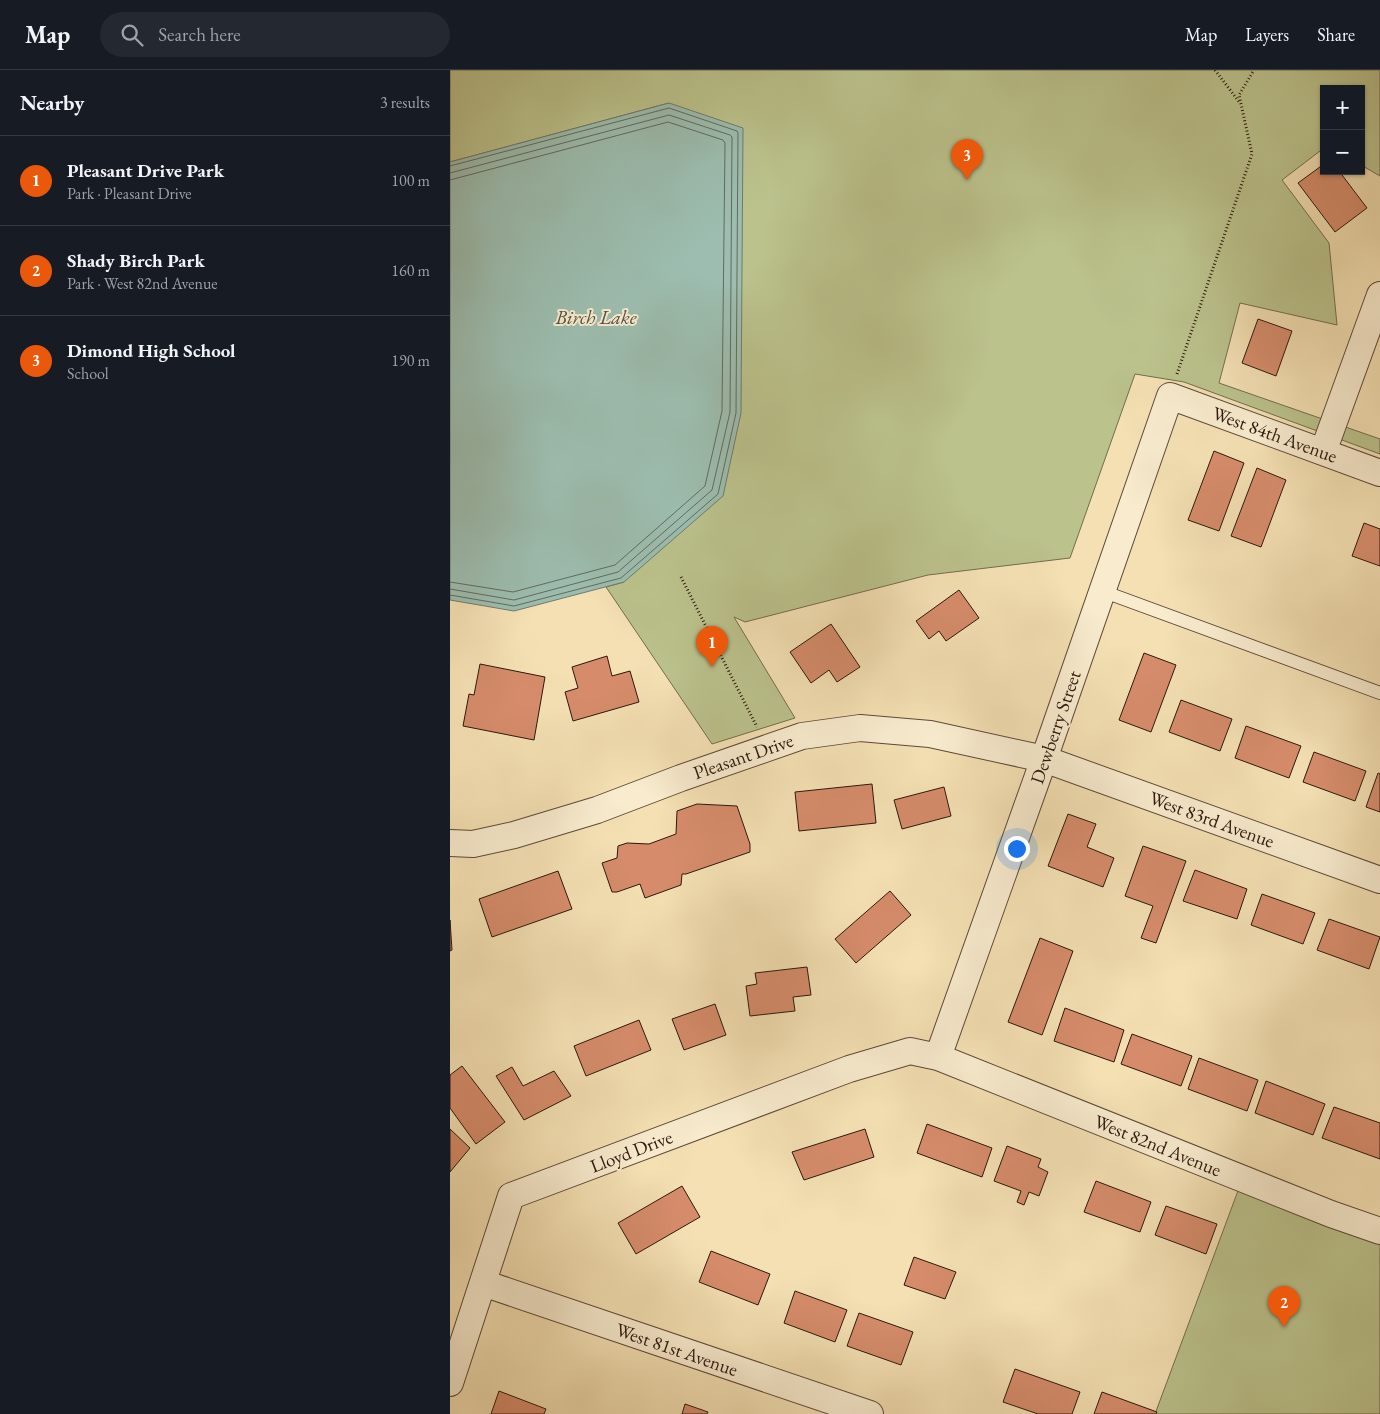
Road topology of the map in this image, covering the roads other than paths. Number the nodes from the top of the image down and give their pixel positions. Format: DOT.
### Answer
graph roads {
  1 [pos="1380,294"];
  2 [pos="1170,396"];
  3 [pos="1323,452"];
  4 [pos="1380,473"];
  5 [pos="1102,591"];
  6 [pos="1380,692"];
  7 [pos="1044,758"];
  8 [pos="450,843"];
  9 [pos="1380,880"];
  10 [pos="938,1057"];
  11 [pos="1380,1231"];
  12 [pos="483,1283"];
  13 [pos="450,1384"];
  14 [pos="870,1414"];
  1 -- 3 [label="street"];
  2 -- 3 [label="street, West 84th Avenue"];
  2 -- 5 [label="street, Dewberry Street"];
  3 -- 4 [label="street, West 84th Avenue"];
  5 -- 6 [label="lane"];
  5 -- 7 [label="street, Dewberry Street"];
  7 -- 8 [label="street, Pleasant Drive"];
  7 -- 9 [label="street, West 83rd Avenue"];
  7 -- 10 [label="street, Dewberry Street"];
  10 -- 11 [label="street, West 82nd Avenue"];
  10 -- 12 [label="street, Lloyd Drive"];
  12 -- 13 [label="street, Lloyd Drive"];
  12 -- 14 [label="street, West 81st Avenue"];
}
